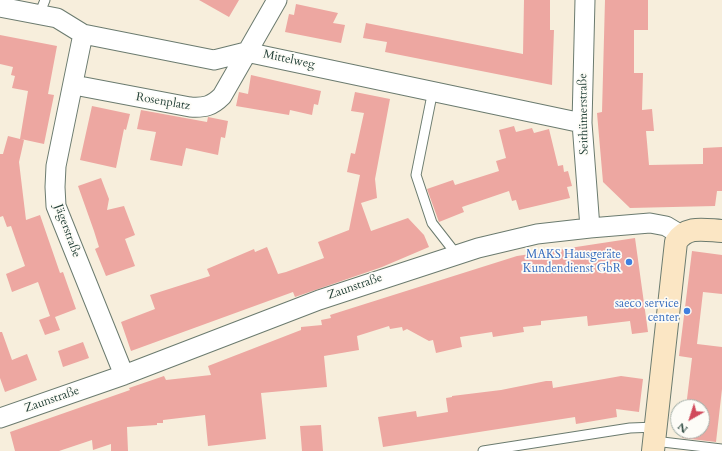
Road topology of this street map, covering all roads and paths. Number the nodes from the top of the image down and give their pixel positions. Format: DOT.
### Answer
graph roads {
  1 [pos="277,0"];
  2 [pos="585,0"];
  3 [pos="0,7"];
  4 [pos="42,7"];
  5 [pos="83,34"];
  6 [pos="246,52"];
  7 [pos="74,85"];
  8 [pos="433,90"];
  9 [pos="582,123"];
  10 [pos="590,228"];
  11 [pos="722,231"];
  12 [pos="681,234"];
  13 [pos="456,255"];
  14 [pos="124,375"];
  15 [pos="0,418"];
  16 [pos="655,440"];
  17 [pos="722,449"];
  18 [pos="483,451"];
  1 -- 6 [label="street, Rosenplatz"];
  2 -- 9 [label="street, Seithümerstraße"];
  3 -- 4 [label="street, Mittelweg"];
  4 -- 5 [label="street, Mittelweg"];
  5 -- 6 [label="street, Mittelweg"];
  5 -- 7 [label="street, Jägerstraße"];
  6 -- 7 [label="street, Rosenplatz"];
  6 -- 8 [label="street, Mittelweg"];
  7 -- 14 [label="street, Jägerstraße"];
  8 -- 9 [label="street, Mittelweg"];
  8 -- 13 [label="lane"];
  9 -- 10 [label="street, Seithümerstraße"];
  10 -- 12 [label="street, Zaunstraße"];
  10 -- 13 [label="street, Zaunstraße"];
  11 -- 12 [label="street"];
  12 -- 16 [label="street"];
  13 -- 14 [label="street, Zaunstraße"];
  14 -- 15 [label="street, Zaunstraße"];
  16 -- 17 [label="lane"];
  16 -- 18 [label="lane"];
}
